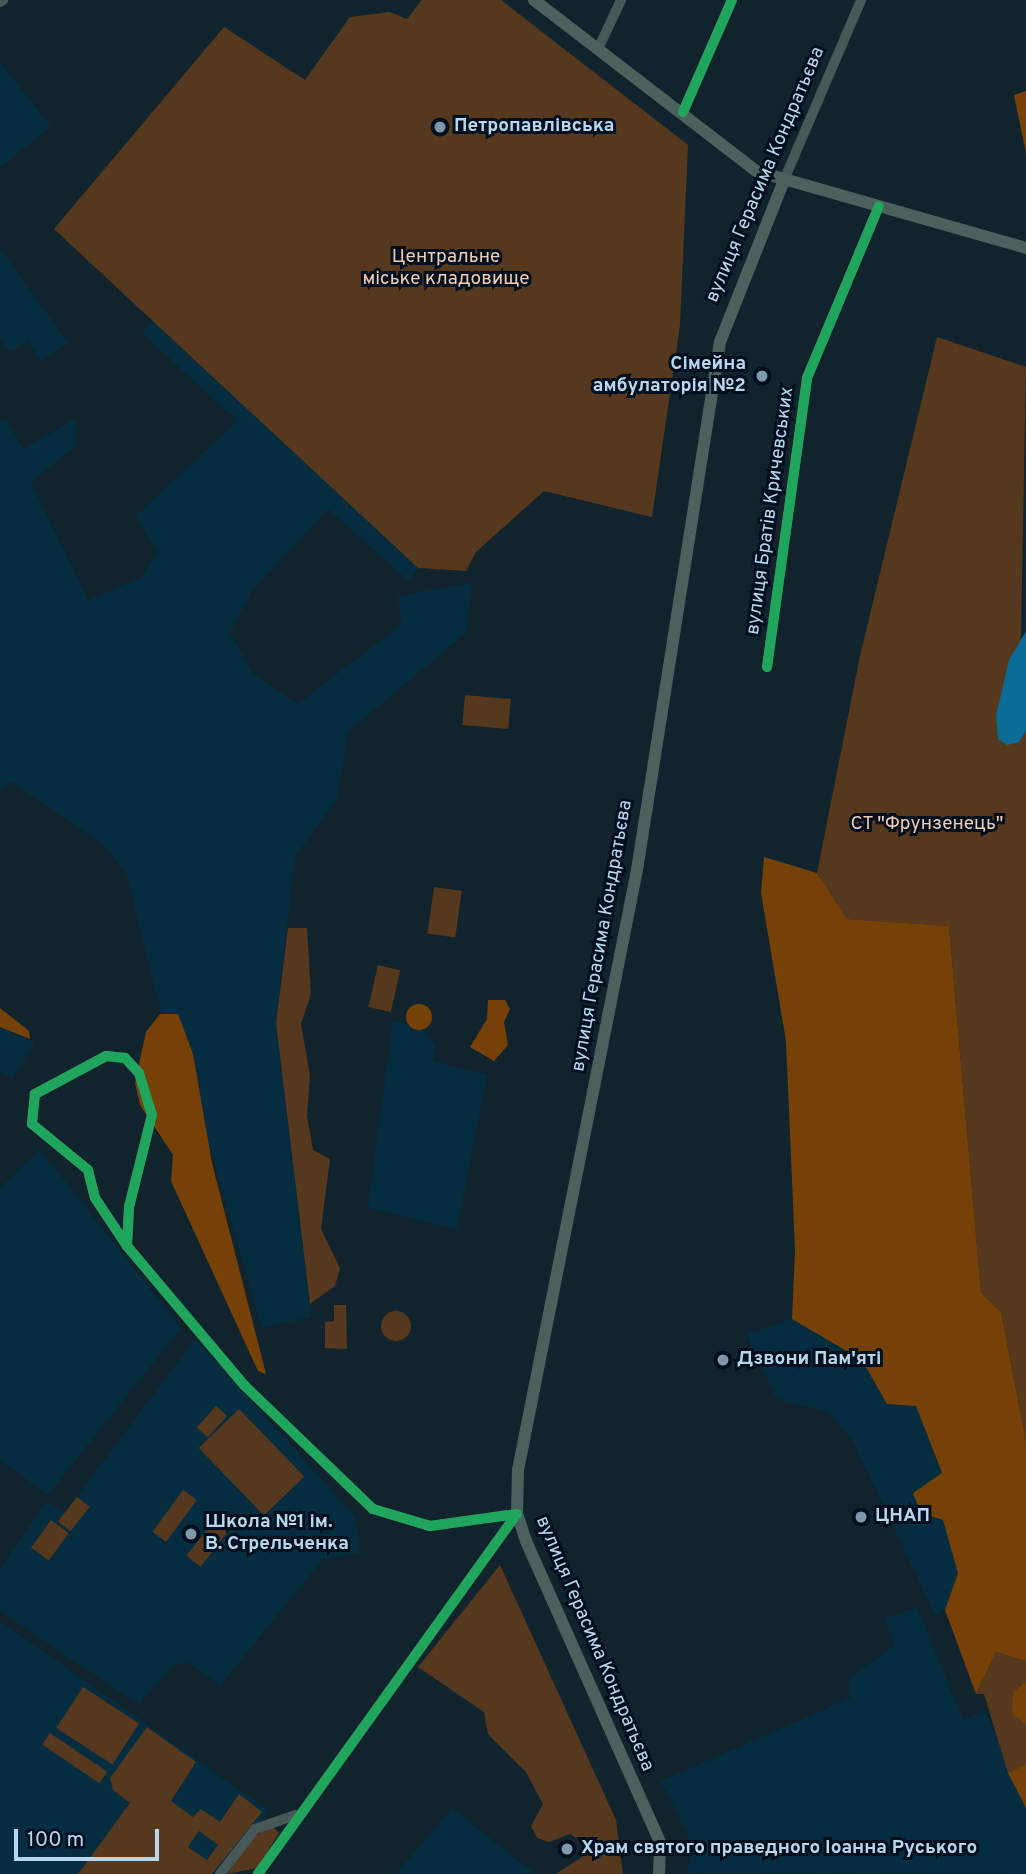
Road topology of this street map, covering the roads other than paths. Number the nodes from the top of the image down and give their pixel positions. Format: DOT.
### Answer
graph roads {
  1 [pos="534,0"];
  2 [pos="621,0"];
  3 [pos="732,0"];
  4 [pos="861,0"];
  5 [pos="599,47"];
  6 [pos="683,112"];
  7 [pos="785,180"];
  8 [pos="879,206"];
  9 [pos="1026,248"];
  10 [pos="768,667"];
  11 [pos="127,1246"];
  12 [pos="517,1514"];
  13 [pos="296,1815"];
  14 [pos="220,1874"];
  15 [pos="258,1874"];
  16 [pos="659,1874"];
  1 -- 5 [label="main road"];
  2 -- 5 [label="street"];
  3 -- 6 [label="street"];
  4 -- 7 [label="street, вулиця Герасима Кондратьєва"];
  5 -- 6 [label="main road"];
  6 -- 7 [label="main road"];
  7 -- 8 [label="main road"];
  7 -- 12 [label="main road, вулиця Герасима Кондратьєва"];
  8 -- 9 [label="main road"];
  8 -- 10 [label="street, вулиця Братів Кричевських"];
  11 -- 11 [label="street"];
  11 -- 12 [label="street"];
  12 -- 13 [label="street"];
  12 -- 16 [label="main road, вулиця Герасима Кондратьєва"];
  13 -- 14 [label="street"];
  13 -- 15 [label="street"];
}
